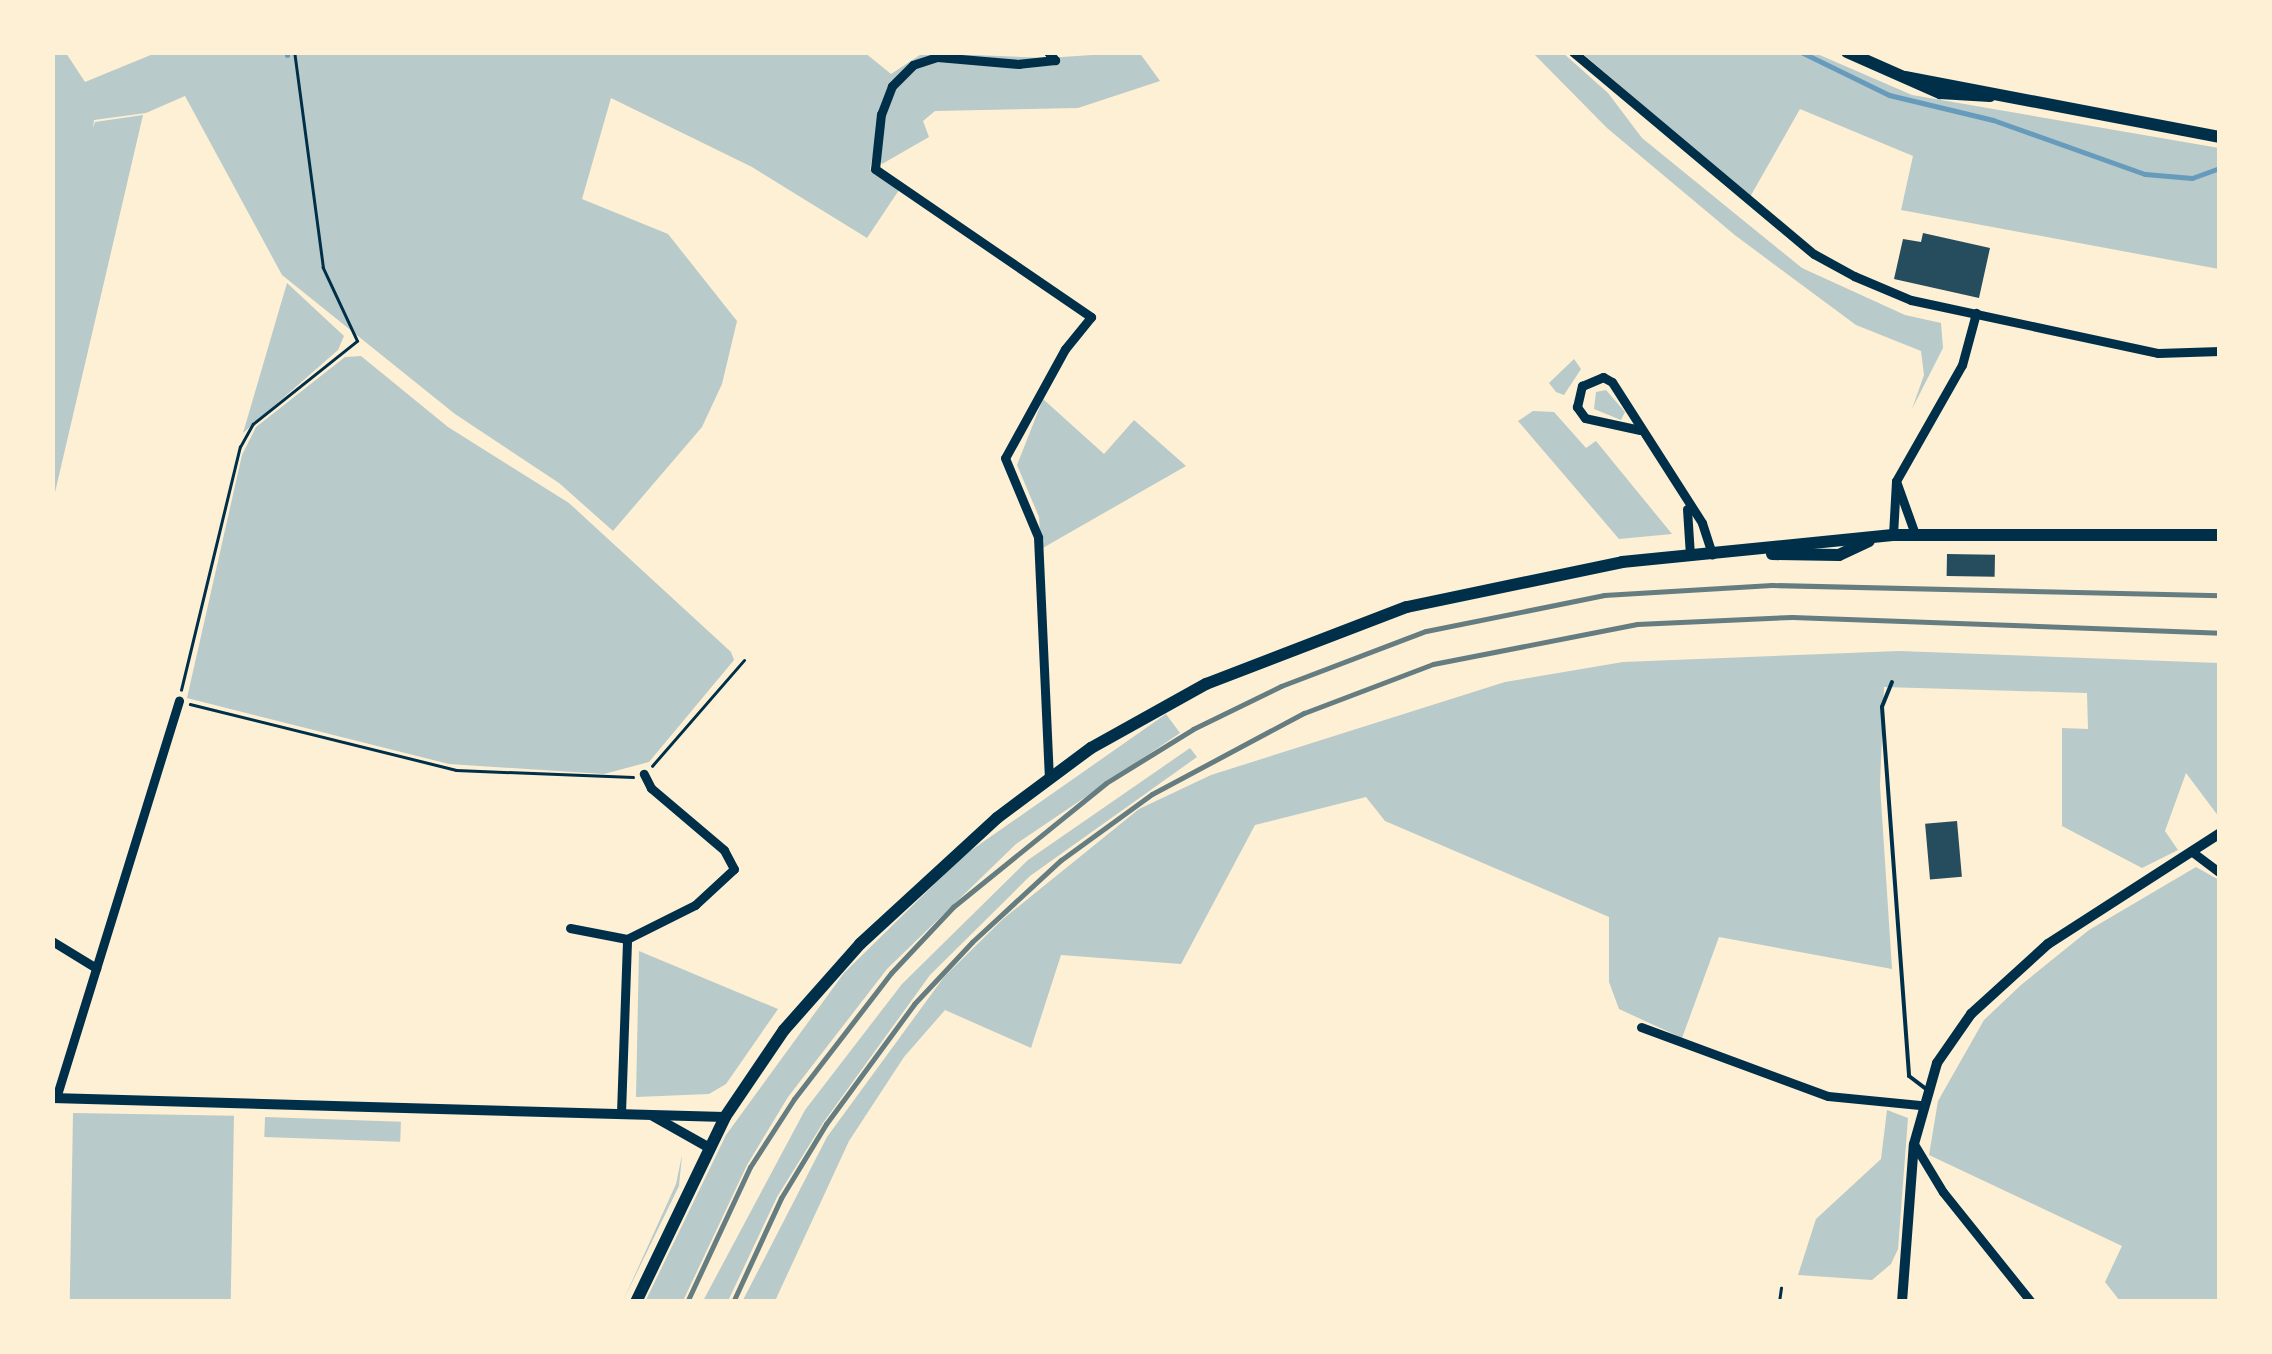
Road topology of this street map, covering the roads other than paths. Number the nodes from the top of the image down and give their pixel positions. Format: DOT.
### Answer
graph roads {
  1 [pos="1048,52"];
  2 [pos="1574,52"];
  3 [pos="1847,52"];
  4 [pos="2220,137"];
  5 [pos="1976,313"];
  6 [pos="2220,351"];
  7 [pos="1640,430"];
  8 [pos="1896,481"];
  9 [pos="1687,508"];
  10 [pos="1914,534"];
  11 [pos="1893,535"];
  12 [pos="2220,535"];
  13 [pos="1712,554"];
  14 [pos="1690,556"];
  15 [pos="1892,682"];
  16 [pos="178,701"];
  17 [pos="644,774"];
  18 [pos="1049,779"];
  19 [pos="2220,832"];
  20 [pos="2192,851"];
  21 [pos="2220,872"];
  22 [pos="570,928"];
  23 [pos="627,938"];
  24 [pos="52,941"];
  25 [pos="96,968"];
  26 [pos="1641,1027"];
  27 [pos="1925,1088"];
  28 [pos="54,1098"];
  29 [pos="1920,1105"];
  30 [pos="621,1113"];
  31 [pos="650,1114"];
  32 [pos="726,1117"];
  33 [pos="1914,1144"];
  34 [pos="708,1146"];
  35 [pos="636,1302"];
  36 [pos="1902,1302"];
  37 [pos="2031,1302"];
  1 -- 18 [label="street"];
  2 -- 5 [label="street"];
  3 -- 4 [label="main road"];
  5 -- 6 [label="street"];
  5 -- 8 [label="street"];
  7 -- 7 [label="street"];
  7 -- 9 [label="street"];
  8 -- 10 [label="street"];
  8 -- 11 [label="street"];
  9 -- 13 [label="street"];
  9 -- 14 [label="street"];
  10 -- 11 [label="main road"];
  10 -- 12 [label="main road"];
  11 -- 13 [label="main road"];
  13 -- 14 [label="main road"];
  14 -- 18 [label="main road"];
  15 -- 27 [label="lane"];
  16 -- 25 [label="street"];
  17 -- 23 [label="street"];
  18 -- 32 [label="main road"];
  19 -- 20 [label="street"];
  20 -- 21 [label="street"];
  20 -- 27 [label="street"];
  22 -- 23 [label="street"];
  23 -- 30 [label="street"];
  24 -- 25 [label="street"];
  25 -- 28 [label="street"];
  26 -- 29 [label="street"];
  27 -- 29 [label="street"];
  28 -- 30 [label="street"];
  29 -- 33 [label="street"];
  30 -- 31 [label="street"];
  31 -- 32 [label="street"];
  31 -- 34 [label="street"];
  32 -- 34 [label="main road"];
  33 -- 36 [label="street"];
  33 -- 37 [label="street"];
  34 -- 35 [label="main road"];
}
